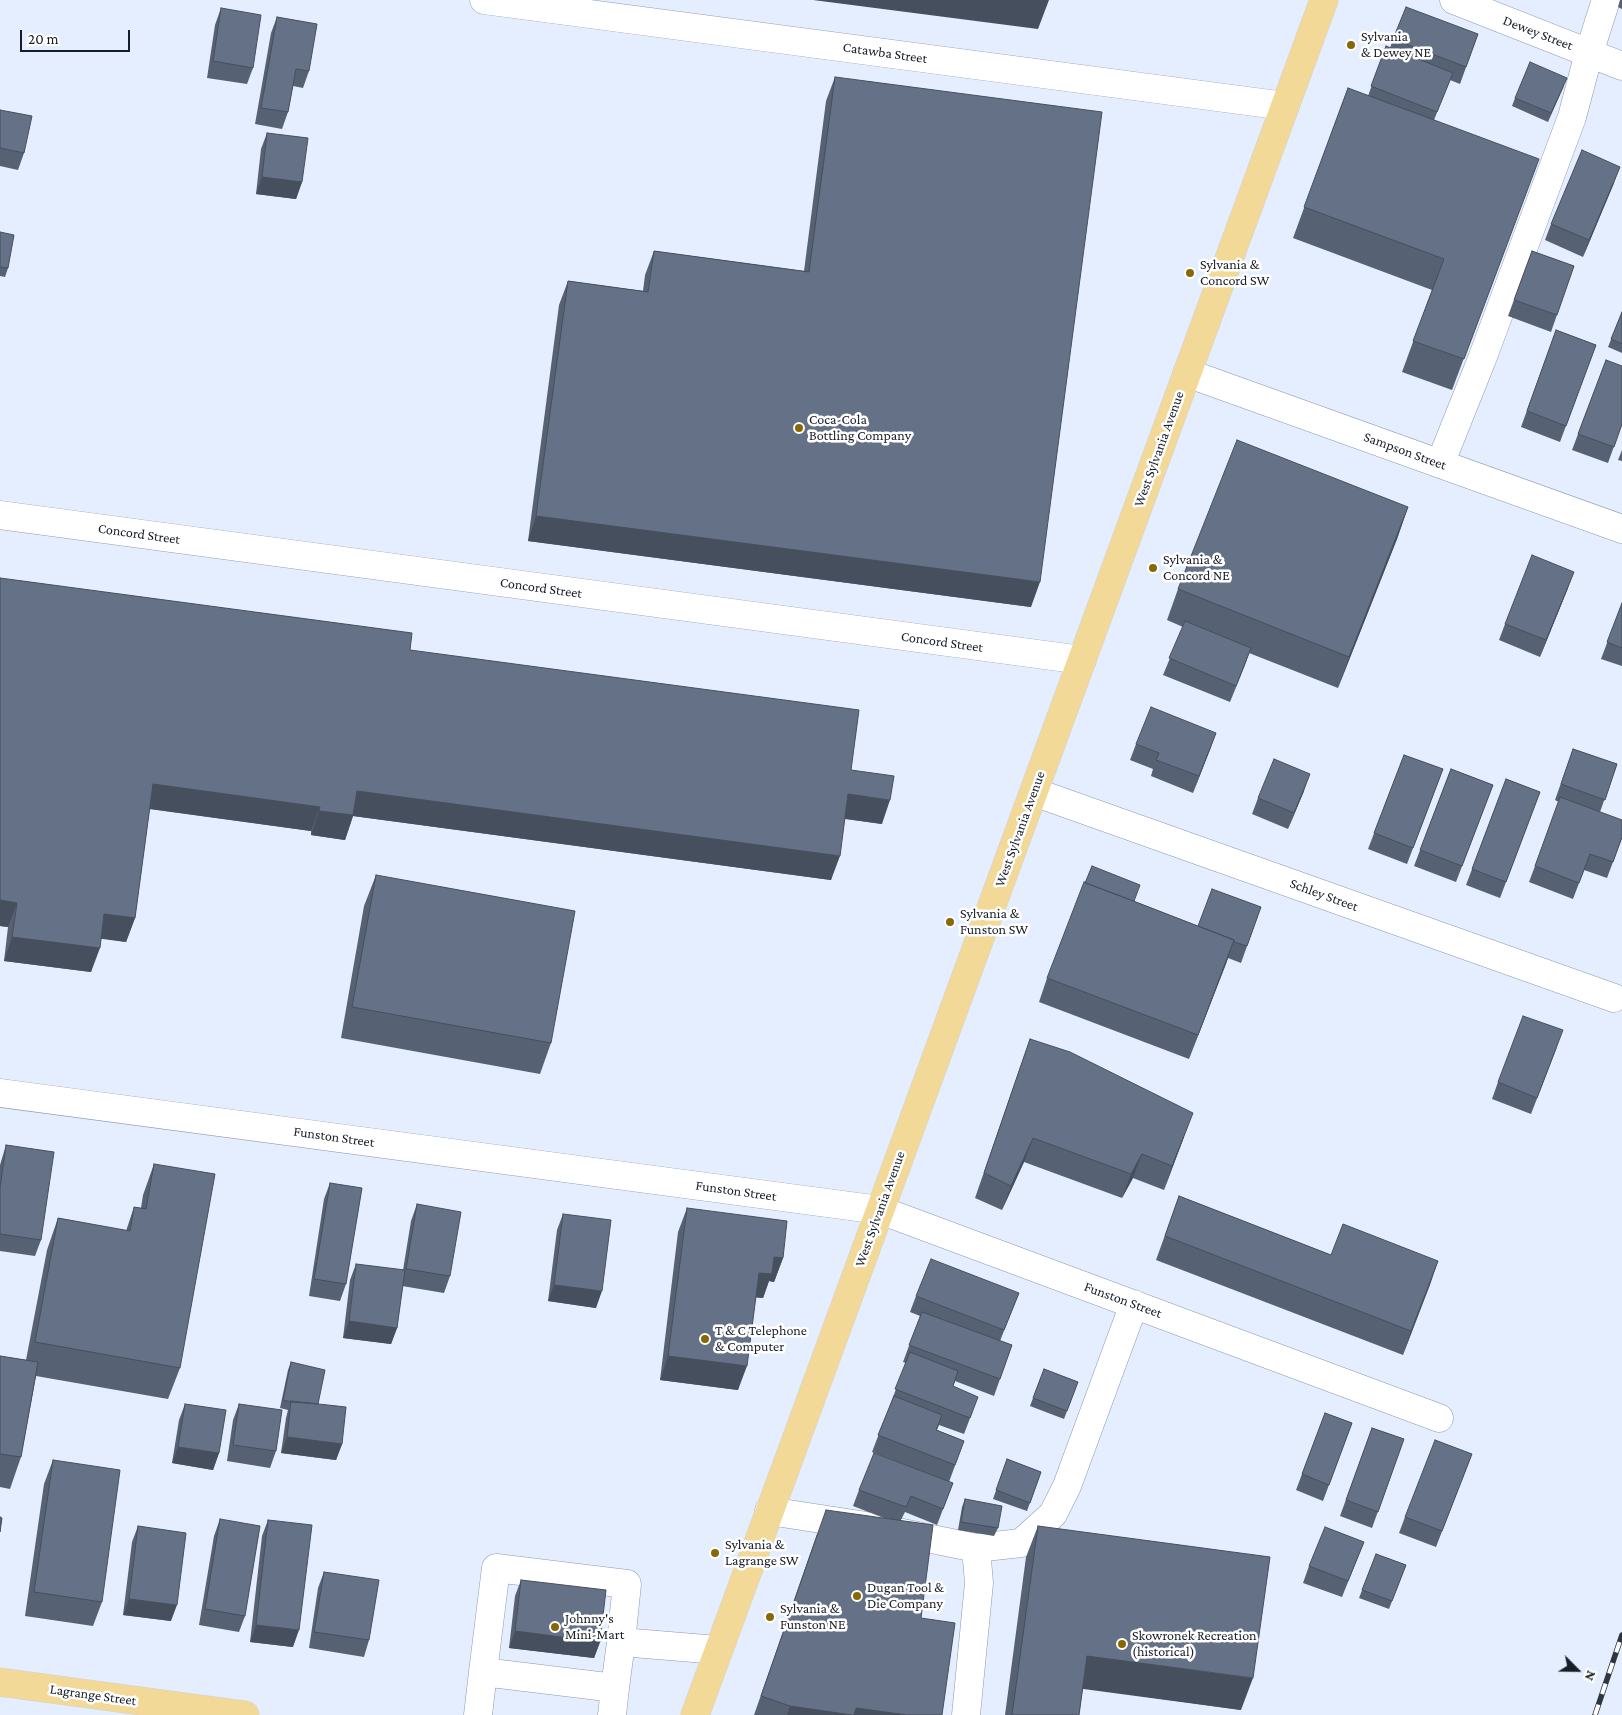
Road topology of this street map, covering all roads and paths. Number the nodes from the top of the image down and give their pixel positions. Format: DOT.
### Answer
graph roads {
  1 [pos="484,0"];
  2 [pos="1324,0"];
  3 [pos="1454,0"];
  4 [pos="1606,0"];
  5 [pos="1589,53"];
  6 [pos="1622,66"];
  7 [pos="1285,106"];
  8 [pos="1188,373"];
  9 [pos="1440,464"];
  10 [pos="0,515"];
  11 [pos="1622,529"];
  12 [pos="1082,660"];
  13 [pos="1034,792"];
  14 [pos="1614,998"];
  15 [pos="0,1093"];
  16 [pos="880,1210"];
  17 [pos="1134,1304"];
  18 [pos="1439,1418"];
  19 [pos="769,1511"];
  20 [pos="976,1548"];
  21 [pos="621,1642"];
  22 [pos="718,1650"];
  23 [pos="483,1672"];
  24 [pos="0,1682"];
  25 [pos="615,1688"];
  26 [pos="244,1715"];
  27 [pos="478,1715"];
  28 [pos="612,1715"];
  29 [pos="695,1715"];
  30 [pos="966,1715"];
  1 -- 7 [label="street, Catawba Street"];
  2 -- 7 [label="main road, West Sylvania Avenue"];
  3 -- 5 [label="street, Dewey Street"];
  4 -- 5 [label="street"];
  5 -- 6 [label="street, Dewey Street"];
  5 -- 9 [label="street"];
  7 -- 8 [label="main road, West Sylvania Avenue"];
  8 -- 9 [label="street, Sampson Street"];
  8 -- 12 [label="main road, West Sylvania Avenue"];
  9 -- 11 [label="street, Sampson Street"];
  10 -- 12 [label="street, Concord Street"];
  12 -- 13 [label="main road, West Sylvania Avenue"];
  13 -- 14 [label="street, Schley Street"];
  13 -- 16 [label="main road, West Sylvania Avenue"];
  15 -- 16 [label="street, Funston Street"];
  16 -- 17 [label="street, Funston Street"];
  16 -- 19 [label="main road, West Sylvania Avenue"];
  17 -- 18 [label="street, Funston Street"];
  17 -- 20 [label="street"];
  19 -- 20 [label="street"];
  19 -- 22 [label="main road, West Sylvania Avenue"];
  20 -- 30 [label="street"];
  21 -- 22 [label="street"];
  21 -- 23 [label="street"];
  21 -- 25 [label="street"];
  22 -- 29 [label="main road, West Sylvania Avenue"];
  23 -- 25 [label="street"];
  23 -- 27 [label="street"];
  24 -- 26 [label="main road, Lagrange Street"];
  25 -- 28 [label="street"];
}
